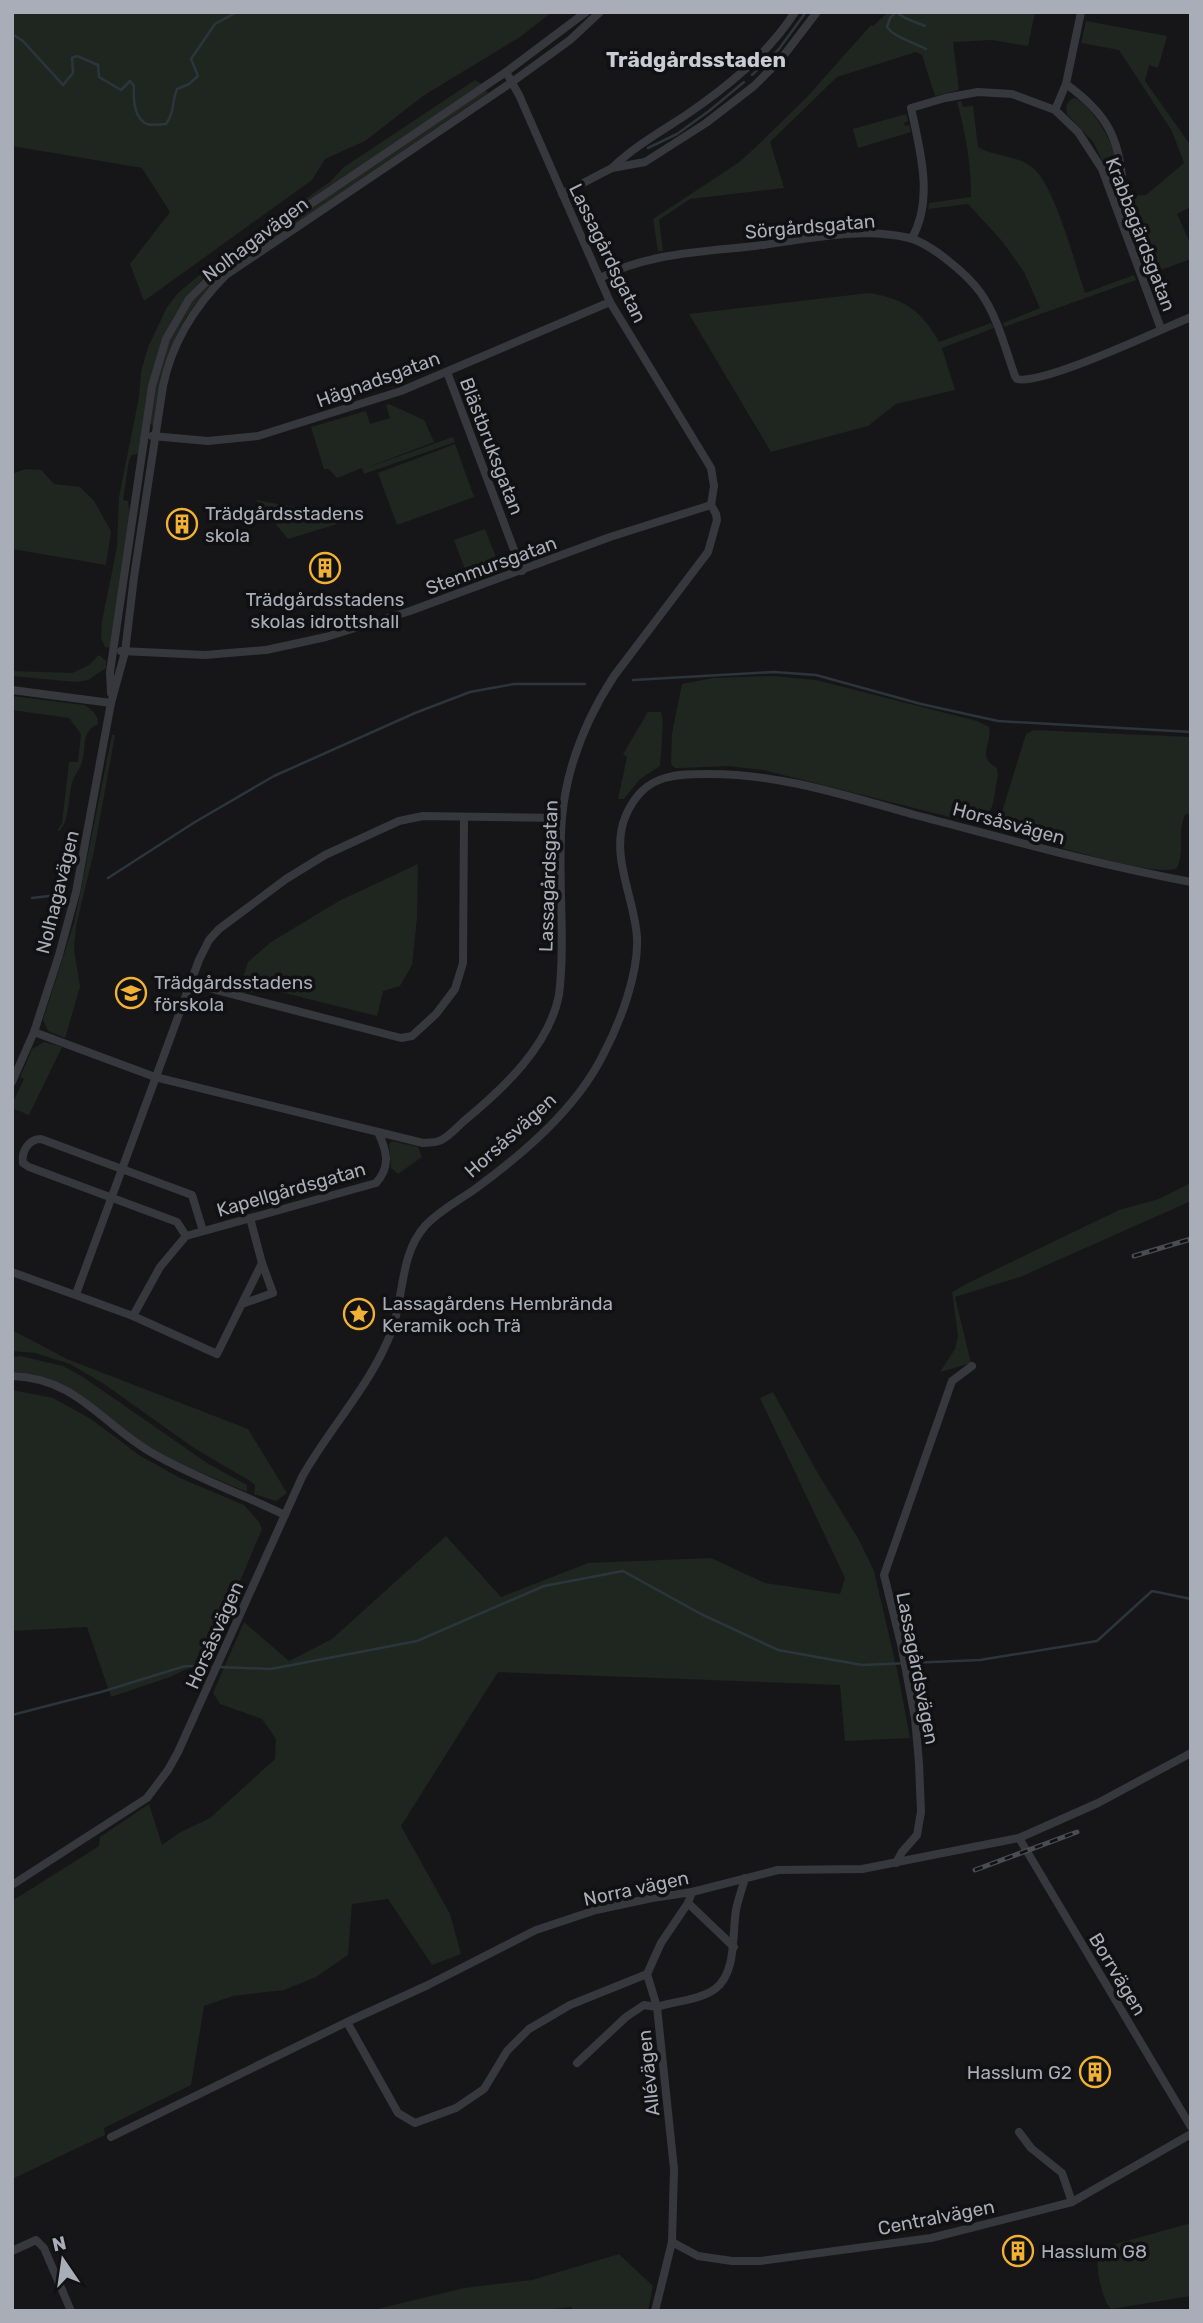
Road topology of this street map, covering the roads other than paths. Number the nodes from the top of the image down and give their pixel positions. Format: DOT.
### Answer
graph roads {
  1 [pos="586,12"];
  2 [pos="600,12"];
  3 [pos="795,12"];
  4 [pos="817,12"];
  5 [pos="1081,12"];
  6 [pos="506,72"];
  7 [pos="512,82"];
  8 [pos="1066,84"];
  9 [pos="1055,110"];
  10 [pos="612,168"];
  11 [pos="1111,190"];
  12 [pos="562,194"];
  13 [pos="912,238"];
  14 [pos="600,278"];
  15 [pos="610,302"];
  16 [pos="1191,317"];
  17 [pos="1161,329"];
  18 [pos="447,372"];
  19 [pos="145,435"];
  20 [pos="156,436"];
  21 [pos="711,505"];
  22 [pos="522,571"];
  23 [pos="114,651"];
  24 [pos="125,652"];
  25 [pos="12,690"];
  26 [pos="111,702"];
  27 [pos="464,817"];
  28 [pos="562,818"];
  29 [pos="1191,883"];
  30 [pos="189,984"];
  31 [pos="34,1032"];
  32 [pos="155,1077"];
  33 [pos="12,1082"];
  34 [pos="378,1132"];
  35 [pos="122,1170"];
  36 [pos="111,1198"];
  37 [pos="250,1218"];
  38 [pos="203,1231"];
  39 [pos="186,1236"];
  40 [pos="262,1263"];
  41 [pos="12,1272"];
  42 [pos="76,1294"];
  43 [pos="242,1304"];
  44 [pos="133,1316"];
  45 [pos="972,1366"];
  46 [pos="12,1376"];
  47 [pos="285,1515"];
  48 [pos="1191,1753"];
  49 [pos="1019,1838"];
  50 [pos="896,1863"];
  51 [pos="745,1878"];
  52 [pos="12,1885"];
  53 [pos="692,1892"];
  54 [pos="688,1903"];
  55 [pos="734,1947"];
  56 [pos="647,1974"];
  57 [pos="657,2007"];
  58 [pos="347,2022"];
  59 [pos="577,2063"];
  60 [pos="1191,2127"];
  61 [pos="1019,2132"];
  62 [pos="1191,2134"];
  63 [pos="111,2137"];
  64 [pos="1072,2202"];
  65 [pos="673,2242"];
  66 [pos="12,2250"];
  67 [pos="71,2311"];
  68 [pos="655,2311"];
  1 -- 6 [label="street, Nolhagavägen"];
  2 -- 7 [label="street, Nolhagavägen"];
  3 -- 10 [label="street"];
  4 -- 10 [label="street"];
  5 -- 8 [label="street"];
  6 -- 7 [label="street, Lassagårdsgatan"];
  6 -- 19 [label="street, Nolhagavägen"];
  7 -- 12 [label="street, Lassagårdsgatan"];
  7 -- 20 [label="street, Nolhagavägen"];
  8 -- 9 [label="street"];
  8 -- 11 [label="street"];
  9 -- 11 [label="street, Krabbagärdsgatan"];
  9 -- 13 [label="street, Krabbagärdsgatan"];
  10 -- 12 [label="street"];
  11 -- 17 [label="street, Krabbagärdsgatan"];
  12 -- 14 [label="street, Lassagårdsgatan"];
  13 -- 14 [label="street, Sörgårdsgatan"];
  13 -- 17 [label="street, Sörgårdsgatan"];
  14 -- 15 [label="street, Lassagårdsgatan"];
  15 -- 18 [label="street, Hägnadsgatan"];
  15 -- 21 [label="street, Lassagårdsgatan"];
  16 -- 17 [label="street, Sörgårdsgatan"];
  18 -- 20 [label="street, Hägnadsgatan"];
  18 -- 22 [label="street, Blästbruksgatan"];
  19 -- 20 [label="street, Hägnadsgatan"];
  19 -- 23 [label="street, Nolhagavägen"];
  20 -- 24 [label="street, Nolhagavägen"];
  21 -- 22 [label="street, Stenmursgatan"];
  21 -- 28 [label="street, Lassagårdsgatan"];
  22 -- 24 [label="street, Stenmursgatan"];
  23 -- 24 [label="street, Stenmursgatan"];
  23 -- 26 [label="street, Nolhagavägen"];
  24 -- 26 [label="street, Nolhagavägen"];
  25 -- 26 [label="street"];
  26 -- 31 [label="street, Nolhagavägen"];
  27 -- 28 [label="street"];
  27 -- 30 [label="street"];
  27 -- 30 [label="street"];
  28 -- 34 [label="street, Lassagårdsgatan"];
  29 -- 47 [label="street, Horsåsvägen"];
  30 -- 32 [label="street"];
  31 -- 32 [label="street, Lassagårdsgatan"];
  31 -- 33 [label="street, Nolhagavägen"];
  32 -- 34 [label="street, Lassagårdsgatan"];
  32 -- 35 [label="street"];
  34 -- 37 [label="street, Kapellgårdsgatan"];
  35 -- 36 [label="street"];
  35 -- 36 [label="street, Kapellgårdsgatan"];
  35 -- 38 [label="street, Kapellgårdsgatan"];
  36 -- 39 [label="street, Kapellgårdsgatan"];
  36 -- 42 [label="street"];
  37 -- 38 [label="street, Kapellgårdsgatan"];
  37 -- 40 [label="street"];
  38 -- 39 [label="street, Kapellgårdsgatan"];
  39 -- 44 [label="street"];
  40 -- 43 [label="street"];
  40 -- 43 [label="street"];
  41 -- 42 [label="street"];
  42 -- 44 [label="street"];
  43 -- 44 [label="street"];
  45 -- 50 [label="street, Lassagårdsvägen"];
  46 -- 47 [label="street"];
  47 -- 52 [label="street, Horsåsvägen"];
  48 -- 49 [label="street, Norra vägen"];
  49 -- 50 [label="street, Norra vägen"];
  49 -- 60 [label="street, Borrvägen"];
  50 -- 51 [label="street, Norra vägen"];
  51 -- 53 [label="street, Norra vägen"];
  51 -- 55 [label="street, Allévägen"];
  53 -- 54 [label="street"];
  53 -- 58 [label="street, Norra vägen"];
  54 -- 55 [label="street"];
  54 -- 56 [label="street"];
  55 -- 57 [label="street, Allévägen"];
  56 -- 57 [label="street"];
  56 -- 58 [label="street"];
  57 -- 59 [label="street"];
  57 -- 65 [label="street, Allévägen"];
  58 -- 63 [label="street, Norra vägen"];
  61 -- 64 [label="street"];
  62 -- 64 [label="street, Centralvägen"];
  64 -- 65 [label="street, Centralvägen"];
  65 -- 68 [label="street, Allévägen"];
  66 -- 67 [label="street"];
}
